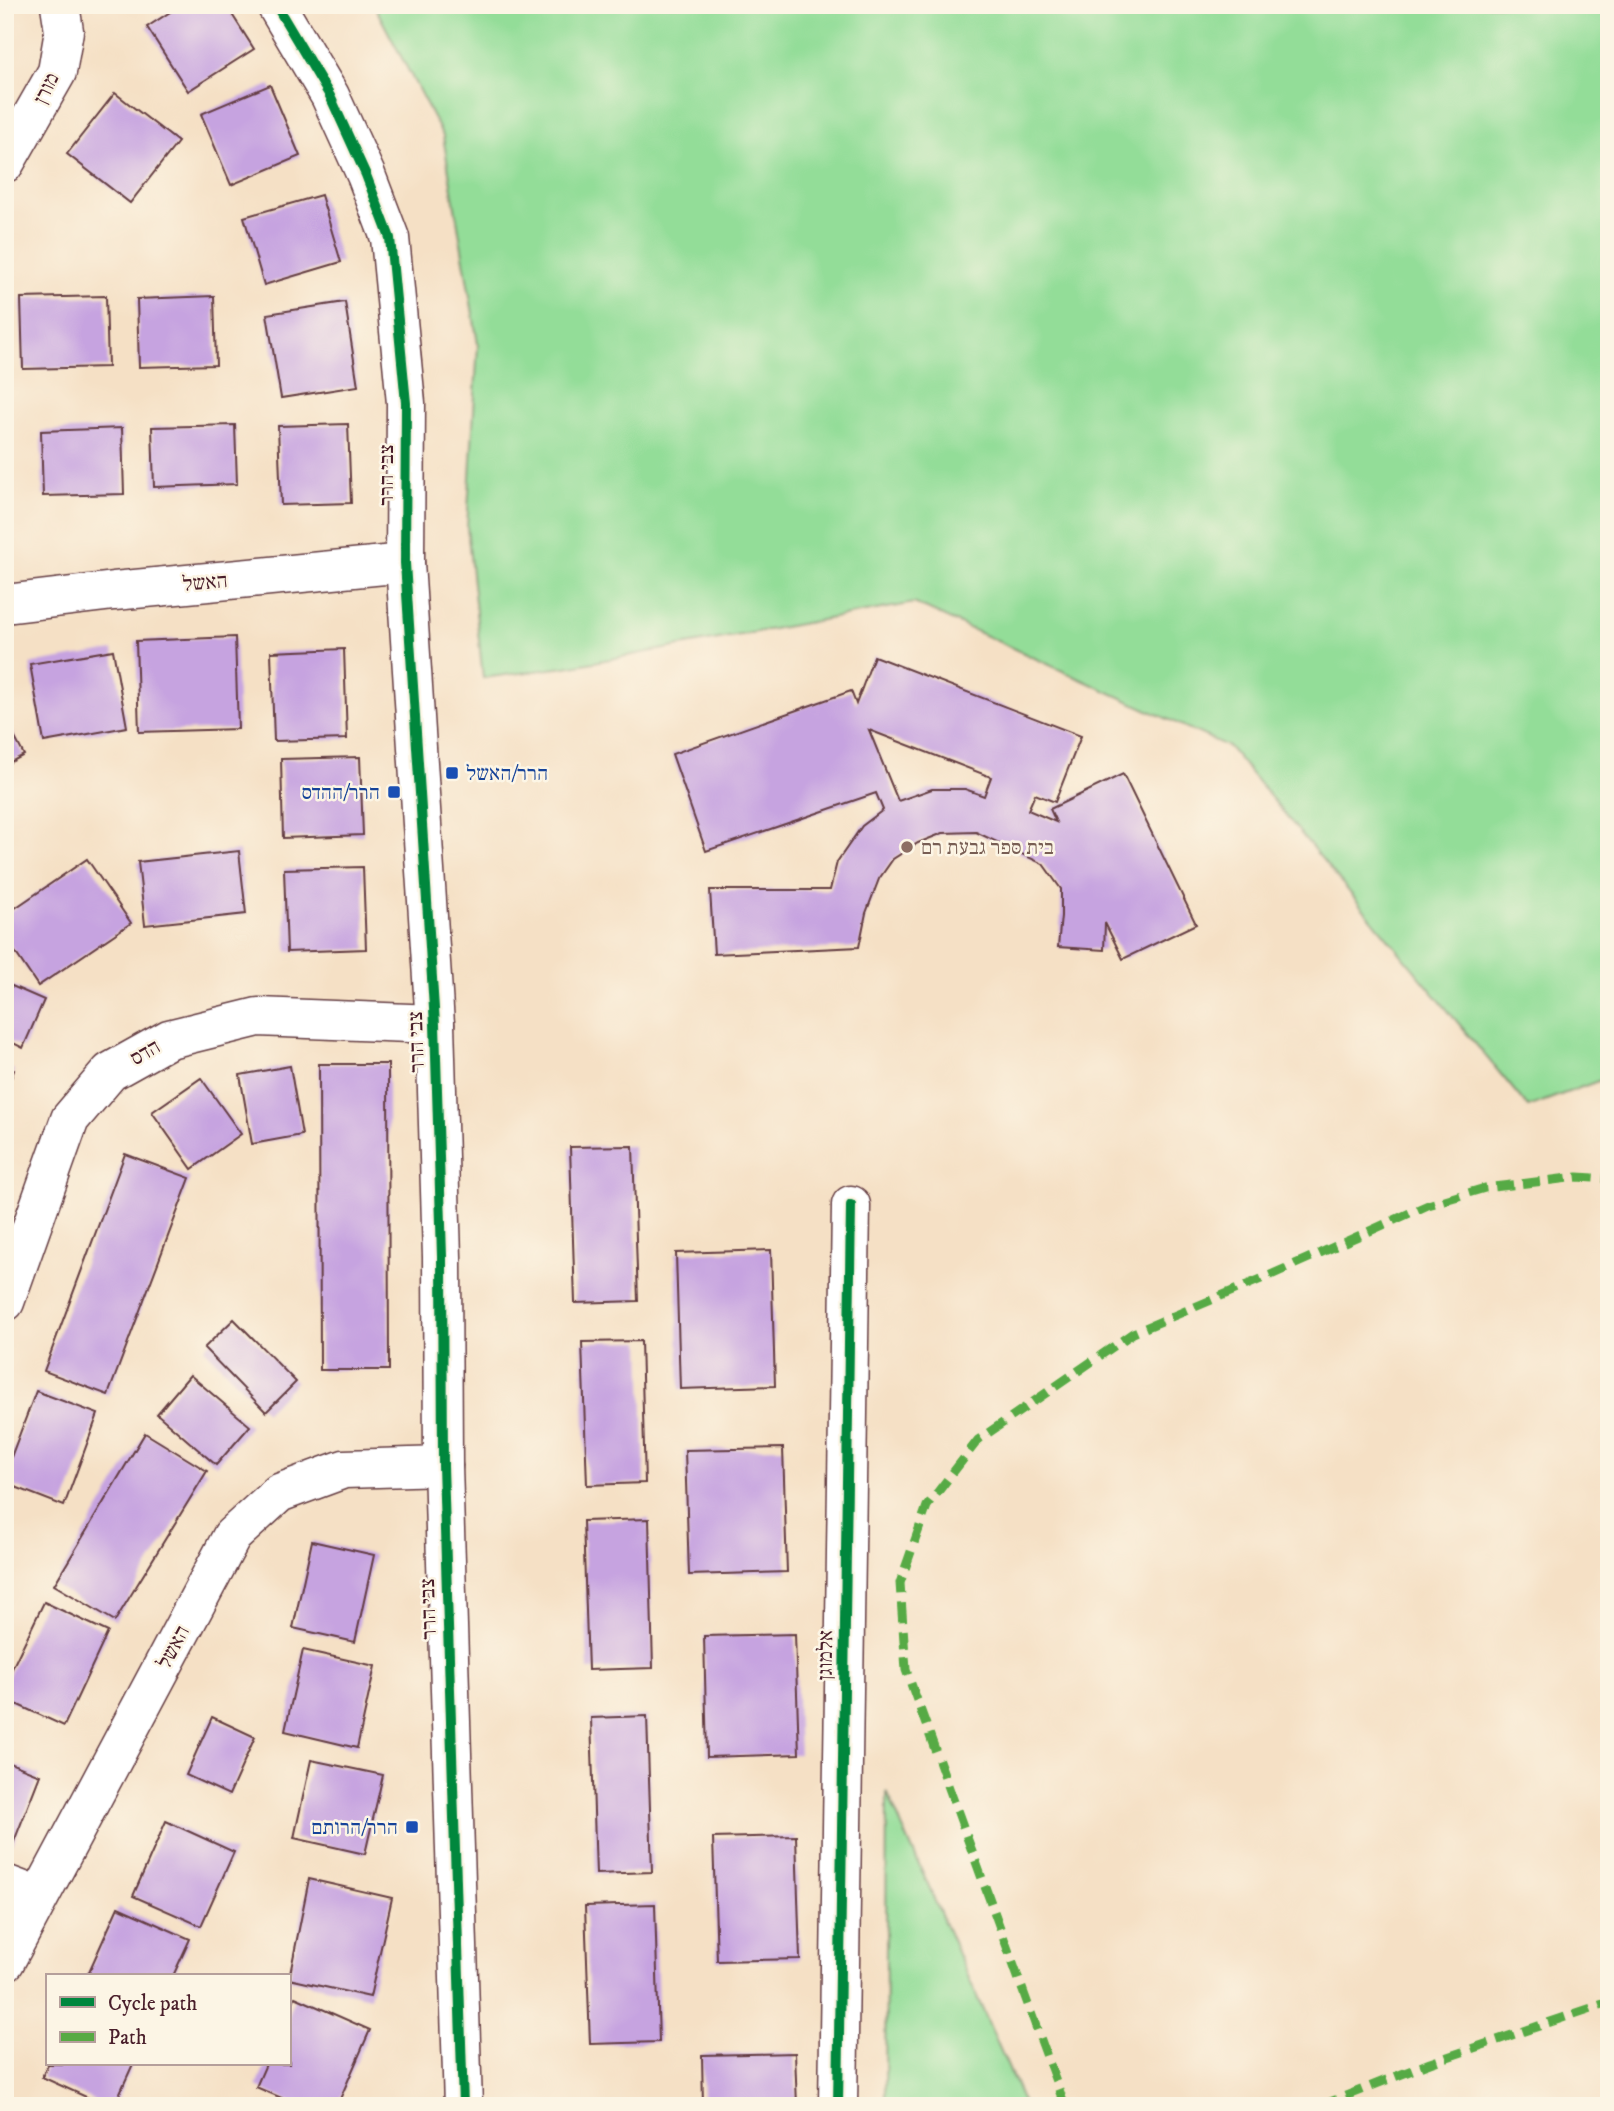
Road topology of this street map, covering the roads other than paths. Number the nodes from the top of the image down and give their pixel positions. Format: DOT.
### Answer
graph roads {
  1 [pos="60,5"];
  2 [pos="276,5"];
  3 [pos="5,163"];
  4 [pos="405,564"];
  5 [pos="5,604"];
  6 [pos="435,1024"];
  7 [pos="851,1205"];
  8 [pos="5,1302"];
  9 [pos="443,1466"];
  10 [pos="22,1890"];
  11 [pos="5,1962"];
  12 [pos="463,2106"];
  13 [pos="838,2106"];
  1 -- 3 [label="street, מורן"];
  2 -- 4 [label="street, צבי הרר"];
  4 -- 5 [label="street, האשל"];
  4 -- 6 [label="street, צבי הרר"];
  6 -- 8 [label="street, הדס"];
  6 -- 9 [label="street, צבי הרר"];
  7 -- 13 [label="street, אלמוגן"];
  9 -- 10 [label="street, האשל"];
  9 -- 12 [label="street, צבי הרר"];
  10 -- 11 [label="street, האשל"];
}
